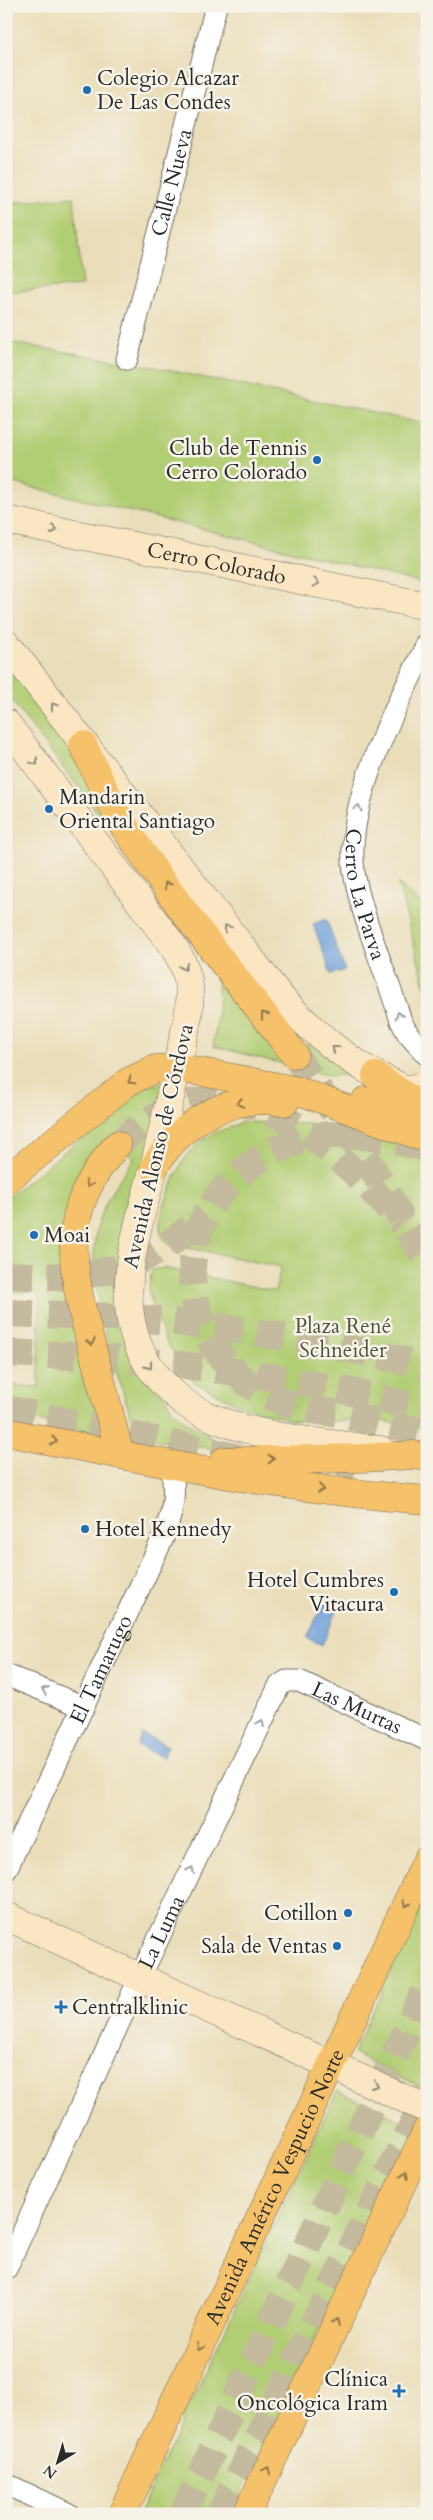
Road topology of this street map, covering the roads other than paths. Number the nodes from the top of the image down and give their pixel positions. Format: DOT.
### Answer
graph roads {
  1 [pos="216,6"];
  2 [pos="127,359"];
  3 [pos="6,520"];
  4 [pos="427,606"];
  5 [pos="6,643"];
  6 [pos="427,644"];
  7 [pos="6,723"];
  8 [pos="83,745"];
  9 [pos="294,1054"];
  10 [pos="427,1055"];
  11 [pos="177,1068"];
  12 [pos="376,1076"];
  13 [pos="419,1091"];
  14 [pos="427,1110"];
  15 [pos="426,1131"];
  16 [pos="117,1145"];
  17 [pos="154,1167"];
  18 [pos="6,1180"];
  19 [pos="6,1432"];
  20 [pos="120,1455"];
  21 [pos="420,1456"];
  22 [pos="170,1463"];
  23 [pos="427,1500"];
  24 [pos="6,1675"];
  25 [pos="286,1681"];
  26 [pos="84,1706"];
  27 [pos="427,1740"];
  28 [pos="427,1860"];
  29 [pos="6,1870"];
  30 [pos="6,1916"];
  31 [pos="140,1977"];
  32 [pos="330,2065"];
  33 [pos="427,2108"];
  34 [pos="427,2130"];
  35 [pos="6,2269"];
  36 [pos="6,2484"];
  37 [pos="69,2514"];
  38 [pos="122,2514"];
  39 [pos="247,2514"];
  1 -- 2 [label="street, Calle Nueva"];
  3 -- 4 [label="main road, Cerro Colorado, one-way"];
  8 -- 5 [label="main road, one-way"];
  10 -- 6 [label="street, Cerro La Parva, one-way"];
  7 -- 11 [label="main road, Avenida Alonso de Córdova, one-way"];
  9 -- 8 [label="main road, one-way"];
  12 -- 8 [label="main road, one-way"];
  11 -- 15 [label="main road"];
  11 -- 17 [label="main road, Avenida Alonso de Córdova"];
  11 -- 18 [label="main road, one-way"];
  12 -- 13 [label="main road"];
  12 -- 14 [label="main road"];
  15 -- 17 [label="main road, one-way"];
  16 -- 20 [label="main road, one-way"];
  17 -- 21 [label="main road, Avenida Alonso de Córdova, one-way"];
  19 -- 20 [label="main road, one-way"];
  20 -- 22 [label="main road"];
  22 -- 21 [label="main road, one-way"];
  22 -- 23 [label="main road, one-way"];
  22 -- 26 [label="street, El Tamarugo"];
  26 -- 24 [label="street, one-way"];
  25 -- 27 [label="street, Las Murtas"];
  31 -- 25 [label="street, La Luma, one-way"];
  26 -- 29 [label="street, El Tamarugo"];
  28 -- 32 [label="main road, Avenida Américo Vespucio Norte, one-way"];
  30 -- 31 [label="main road"];
  31 -- 32 [label="main road"];
  31 -- 35 [label="street, La Luma"];
  32 -- 33 [label="main road, one-way"];
  32 -- 38 [label="main road, Avenida Américo Vespucio Norte, one-way"];
  39 -- 34 [label="main road, one-way"];
  36 -- 37 [label="street"];
}
